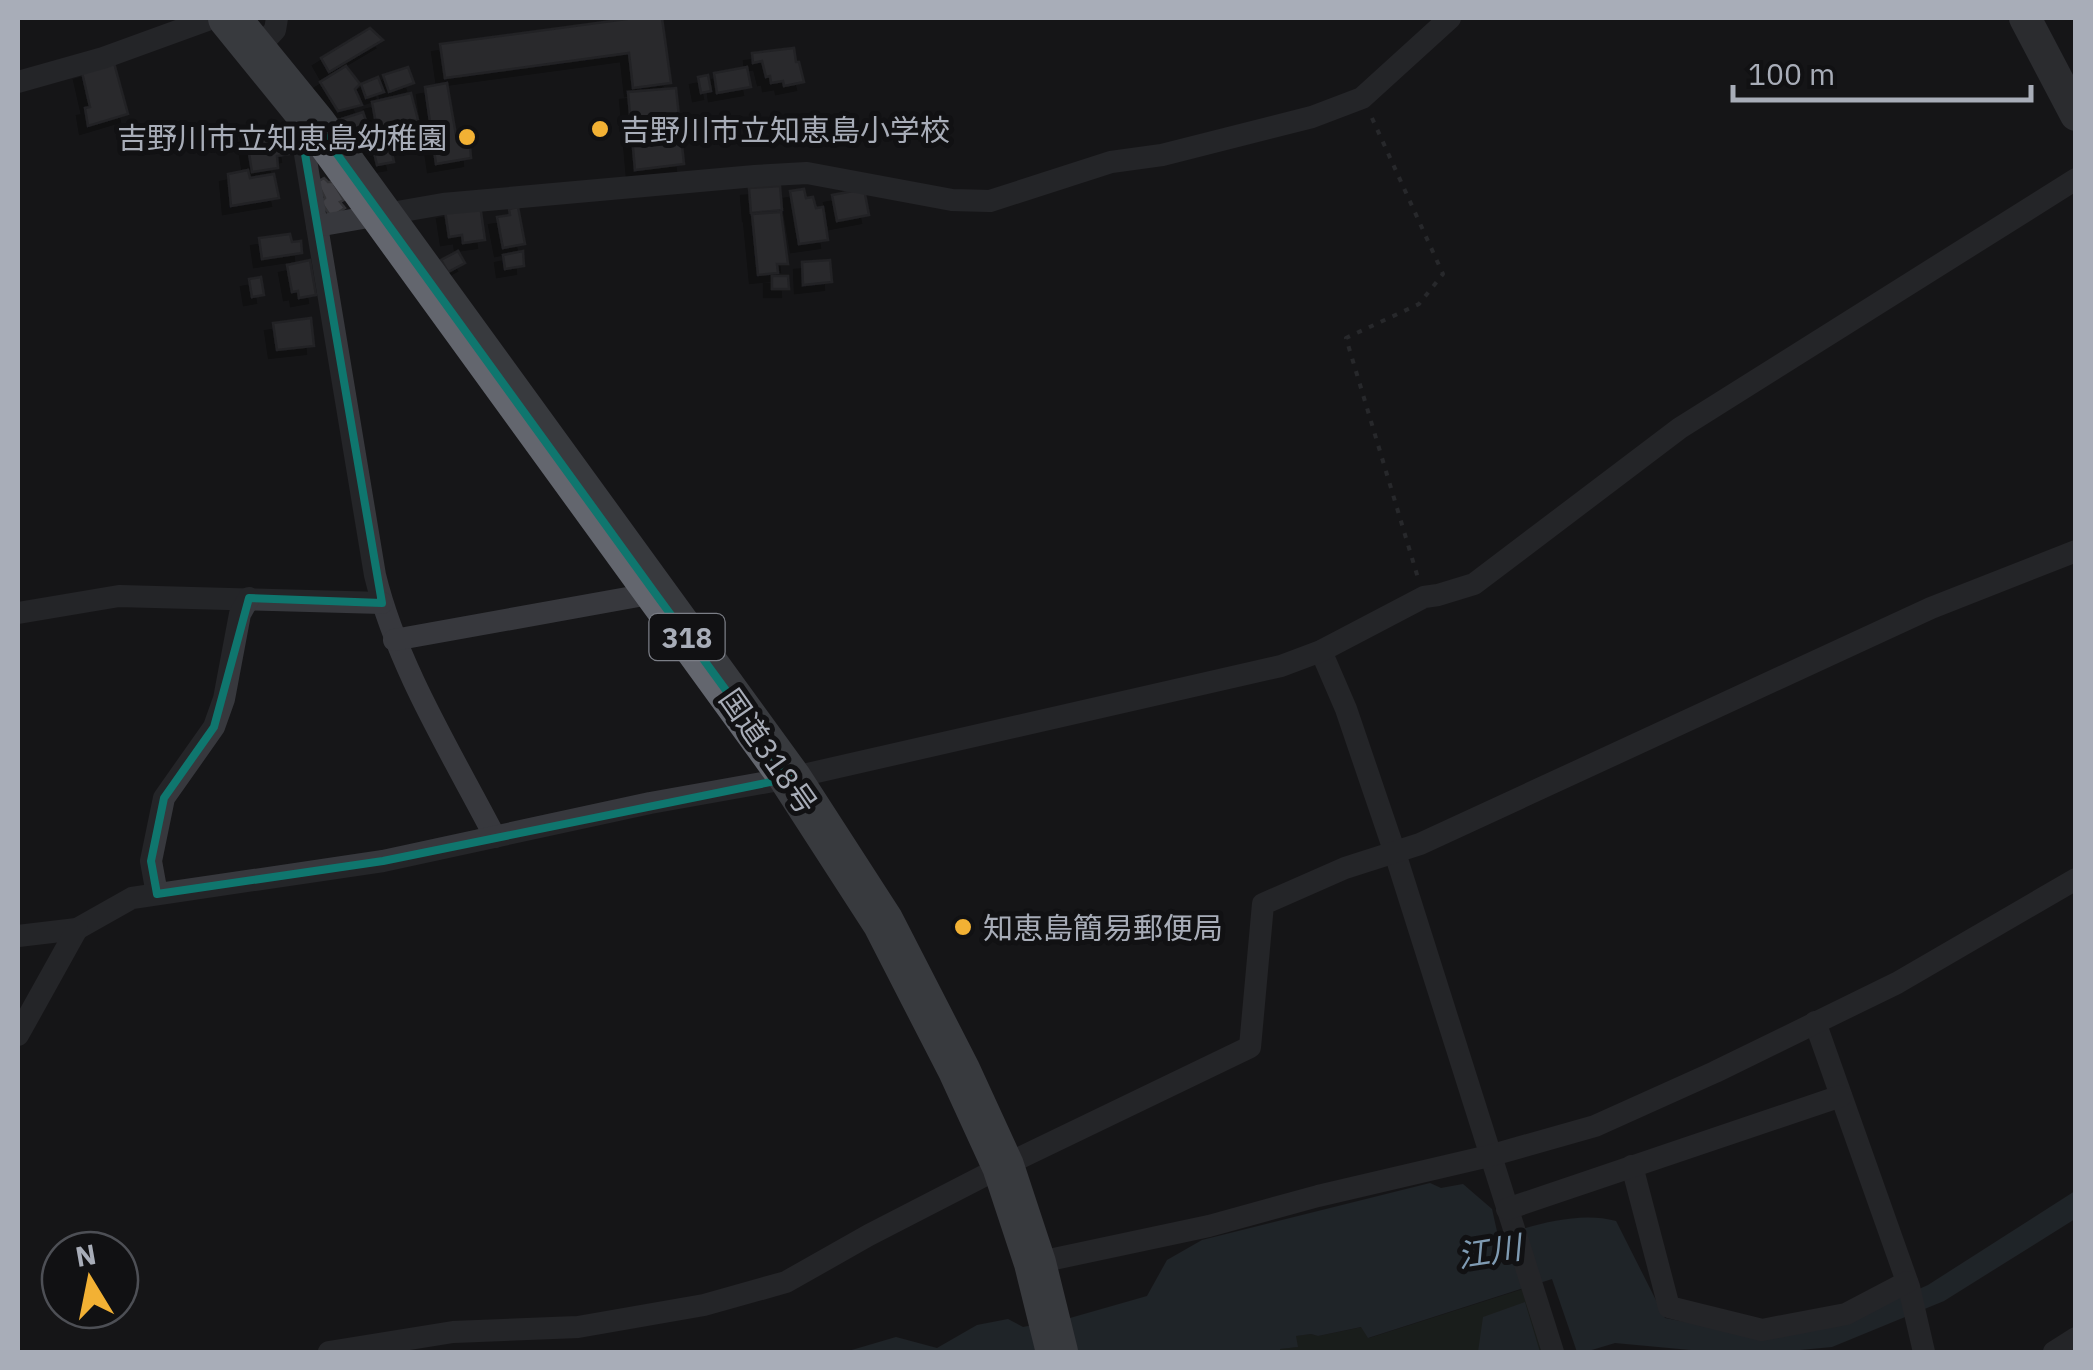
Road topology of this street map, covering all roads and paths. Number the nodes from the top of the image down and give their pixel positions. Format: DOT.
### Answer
graph roads {
  1 [pos="213,18"];
  2 [pos="229,18"];
  3 [pos="1450,18"];
  4 [pos="2025,18"];
  5 [pos="267,33"];
  6 [pos="18,82"];
  7 [pos="1362,98"];
  8 [pos="2076,115"];
  9 [pos="316,126"];
  10 [pos="2076,179"];
  11 [pos="381,214"];
  12 [pos="316,226"];
  13 [pos="2076,551"];
  14 [pos="654,593"];
  15 [pos="1424,597"];
  16 [pos="249,598"];
  17 [pos="382,603"];
  18 [pos="18,613"];
  19 [pos="394,640"];
  20 [pos="1321,652"];
  21 [pos="790,778"];
  22 [pos="495,837"];
  23 [pos="1395,853"];
  24 [pos="2076,879"];
  25 [pos="157,894"];
  26 [pos="77,929"];
  27 [pos="18,936"];
  28 [pos="1815,1022"];
  29 [pos="18,1035"];
  30 [pos="1841,1096"];
  31 [pos="1489,1156"];
  32 [pos="1002,1166"];
  33 [pos="1632,1166"];
  34 [pos="1509,1215"];
  35 [pos="1036,1264"];
  36 [pos="1908,1284"];
  37 [pos="2076,1338"];
  38 [pos="328,1352"];
  39 [pos="1057,1352"];
  40 [pos="1553,1352"];
  41 [pos="1924,1352"];
  42 [pos="2054,1352"];
  1 -- 6 [label="street"];
  2 -- 5 [label="highway, 国道318号 / 318"];
  3 -- 7 [label="street"];
  4 -- 8 [label="street"];
  5 -- 9 [label="highway, 国道318号 / 318"];
  7 -- 11 [label="street"];
  7 -- 15 [label="path"];
  9 -- 11 [label="highway, 国道318号 / 318"];
  9 -- 12 [label="street"];
  10 -- 15 [label="street"];
  11 -- 12 [label="street"];
  11 -- 14 [label="highway, 国道318号 / 318"];
  12 -- 17 [label="street"];
  13 -- 23 [label="street"];
  14 -- 19 [label="street"];
  14 -- 21 [label="highway, 国道318号 / 318"];
  15 -- 20 [label="street"];
  16 -- 17 [label="street"];
  16 -- 18 [label="street"];
  16 -- 25 [label="street"];
  17 -- 19 [label="street"];
  19 -- 22 [label="street"];
  20 -- 21 [label="street"];
  20 -- 23 [label="street"];
  21 -- 22 [label="street"];
  21 -- 32 [label="highway, 国道318号 / 318"];
  22 -- 25 [label="street"];
  23 -- 31 [label="street"];
  23 -- 32 [label="street"];
  24 -- 28 [label="street"];
  25 -- 26 [label="street"];
  26 -- 27 [label="street"];
  26 -- 29 [label="street"];
  28 -- 30 [label="street"];
  28 -- 31 [label="street"];
  30 -- 33 [label="street"];
  30 -- 36 [label="street"];
  31 -- 34 [label="street"];
  31 -- 35 [label="street"];
  32 -- 35 [label="highway, 国道318号 / 318"];
  32 -- 38 [label="street"];
  33 -- 34 [label="street"];
  33 -- 36 [label="street"];
  34 -- 40 [label="street"];
  35 -- 39 [label="highway, 国道318号 / 318"];
  36 -- 41 [label="street"];
  37 -- 42 [label="street"];
}
